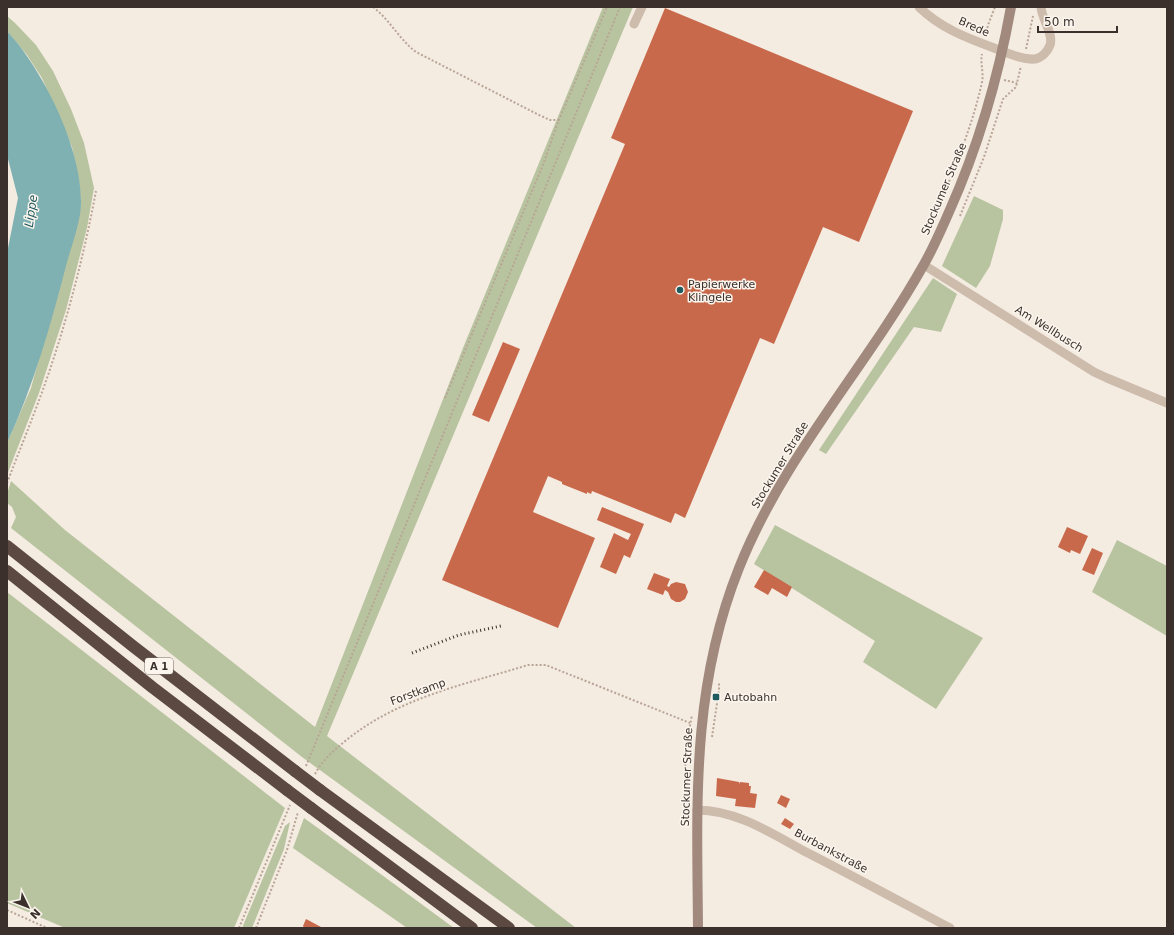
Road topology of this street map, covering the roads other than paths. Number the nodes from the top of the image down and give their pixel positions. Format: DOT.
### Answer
graph roads {
  1 [pos="642,7"];
  2 [pos="919,7"];
  3 [pos="1011,7"];
  4 [pos="1041,7"];
  5 [pos="634,24"];
  6 [pos="1003,52"];
  7 [pos="924,265"];
  8 [pos="1167,403"];
  9 [pos="7,546"];
  10 [pos="11,574"];
  11 [pos="697,810"];
  12 [pos="472,928"];
  13 [pos="509,928"];
  14 [pos="698,928"];
  15 [pos="950,928"];
  1 -- 5 [label="street"];
  2 -- 6 [label="street, Brede"];
  3 -- 6 [label="main road, Stockumer Straße"];
  4 -- 6 [label="street"];
  6 -- 7 [label="main road, Stockumer Straße"];
  7 -- 8 [label="street, Am Wellbusch"];
  7 -- 11 [label="main road, Stockumer Straße"];
  9 -- 13 [label="highway, A 1, bridge"];
  10 -- 12 [label="highway, A 1, bridge"];
  11 -- 14 [label="main road, Stockumer Straße"];
  11 -- 15 [label="street, Burbankstraße"];
}
